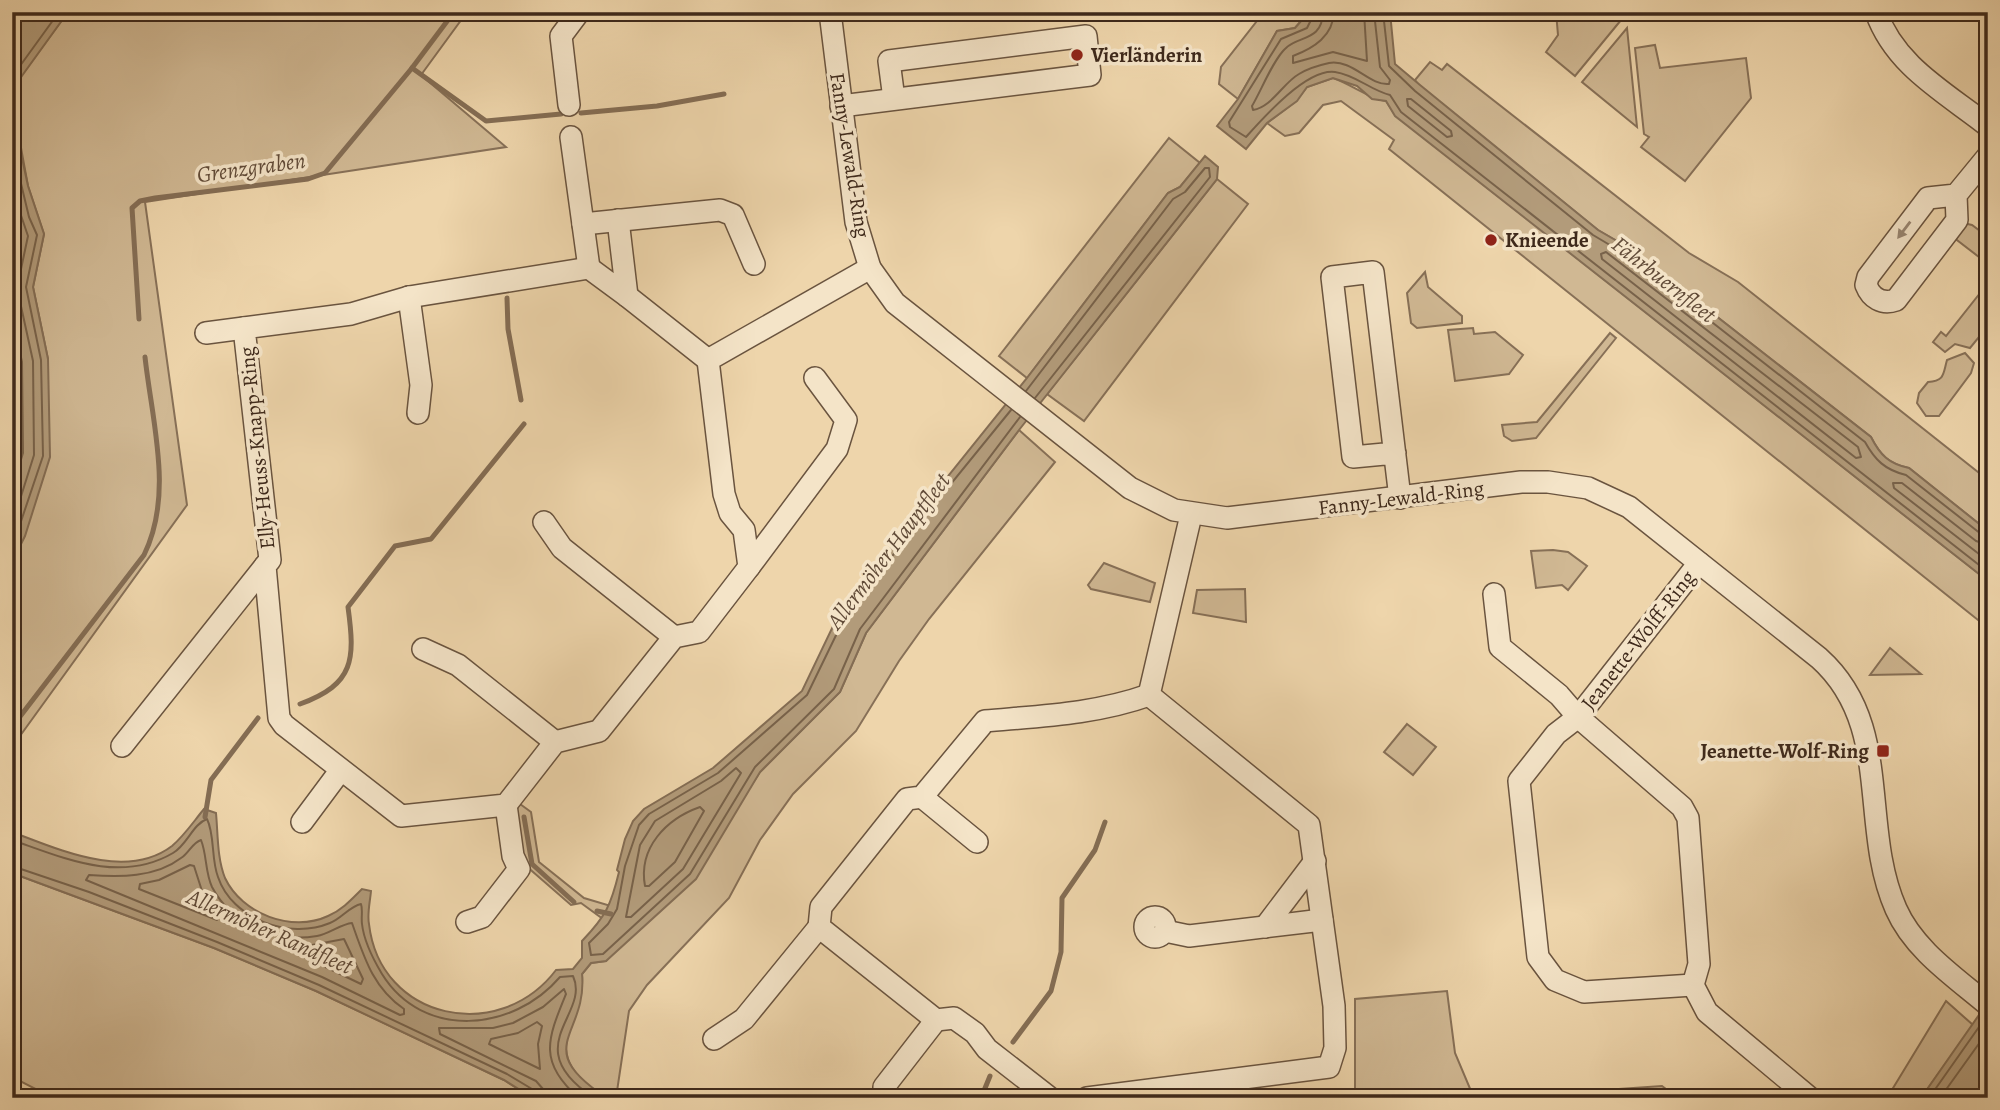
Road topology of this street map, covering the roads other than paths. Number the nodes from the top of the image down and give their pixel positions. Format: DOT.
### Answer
graph roads {
  1 [pos="579,12"];
  2 [pos="830,12"];
  3 [pos="1876,12"];
  4 [pos="894,99"];
  5 [pos="569,105"];
  6 [pos="841,106"];
  7 [pos="1988,126"];
  8 [pos="571,137"];
  9 [pos="1988,156"];
  10 [pos="1956,195"];
  11 [pos="618,220"];
  12 [pos="583,224"];
  13 [pos="754,264"];
  14 [pos="589,268"];
  15 [pos="870,268"];
  16 [pos="627,296"];
  17 [pos="409,297"];
  18 [pos="244,328"];
  19 [pos="206,332"];
  20 [pos="708,360"];
  21 [pos="815,378"];
  22 [pos="418,413"];
  23 [pos="1395,453"];
  24 [pos="1400,498"];
  25 [pos="1191,515"];
  26 [pos="544,522"];
  27 [pos="1699,563"];
  28 [pos="265,566"];
  29 [pos="749,567"];
  30 [pos="1494,594"];
  31 [pos="674,636"];
  32 [pos="423,649"];
  33 [pos="1149,695"];
  34 [pos="1577,717"];
  35 [pos="555,742"];
  36 [pos="122,746"];
  37 [pos="340,771"];
  38 [pos="922,797"];
  39 [pos="506,805"];
  40 [pos="302,822"];
  41 [pos="977,842"];
  42 [pos="1315,862"];
  43 [pos="1322,920"];
  44 [pos="467,922"];
  45 [pos="819,927"];
  46 [pos="1265,927"];
  47 [pos="1165,931"];
  48 [pos="1693,985"];
  49 [pos="1981,999"];
  50 [pos="936,1020"];
  51 [pos="714,1039"];
  52 [pos="884,1087"];
  53 [pos="1240,1089"];
  54 [pos="1050,1098"];
  55 [pos="1087,1098"];
  56 [pos="1810,1098"];
  1 -- 5 [label="street"];
  2 -- 6 [label="street, Fanny-Lewald-Ring"];
  3 -- 7 [label="street"];
  4 -- 4 [label="street"];
  4 -- 6 [label="street"];
  6 -- 15 [label="street, Fanny-Lewald-Ring"];
  8 -- 12 [label="street"];
  9 -- 10 [label="street"];
  10 -- 10 [label="street, one-way"];
  11 -- 12 [label="street"];
  11 -- 13 [label="street"];
  11 -- 16 [label="street"];
  12 -- 14 [label="street"];
  14 -- 16 [label="street"];
  14 -- 17 [label="street, Elly-Heuss-Knapp-Ring"];
  15 -- 20 [label="street"];
  15 -- 25 [label="street, Fanny-Lewald-Ring"];
  16 -- 20 [label="street"];
  17 -- 18 [label="street, Elly-Heuss-Knapp-Ring"];
  17 -- 22 [label="street"];
  18 -- 19 [label="street, Elly-Heuss-Knapp-Ring"];
  18 -- 28 [label="street, Elly-Heuss-Knapp-Ring"];
  20 -- 29 [label="street"];
  21 -- 29 [label="street"];
  23 -- 23 [label="street"];
  23 -- 24 [label="street"];
  24 -- 25 [label="street, Fanny-Lewald-Ring"];
  24 -- 27 [label="street, Fanny-Lewald-Ring"];
  25 -- 33 [label="street"];
  26 -- 31 [label="street"];
  27 -- 34 [label="street, Jeanette-Wolff-Ring"];
  27 -- 49 [label="street, Fanny-Lewald-Ring"];
  28 -- 36 [label="street, Elly-Heuss-Knapp-Ring"];
  28 -- 37 [label="street, Elly-Heuss-Knapp-Ring"];
  29 -- 31 [label="street"];
  30 -- 34 [label="street, Jeanette-Wolff-Ring"];
  31 -- 35 [label="street"];
  32 -- 35 [label="street"];
  33 -- 38 [label="street"];
  33 -- 42 [label="street"];
  34 -- 48 [label="street, Jeanette-Wolff-Ring"];
  34 -- 48 [label="street, Jeanette-Wolff-Ring"];
  35 -- 39 [label="street"];
  37 -- 39 [label="street, Elly-Heuss-Knapp-Ring"];
  37 -- 40 [label="street"];
  38 -- 41 [label="street"];
  38 -- 45 [label="street"];
  39 -- 44 [label="street"];
  42 -- 43 [label="street"];
  42 -- 46 [label="street"];
  43 -- 46 [label="street"];
  43 -- 53 [label="street"];
  45 -- 50 [label="street"];
  45 -- 51 [label="street"];
  46 -- 47 [label="street"];
  48 -- 56 [label="street"];
  50 -- 52 [label="street"];
  50 -- 54 [label="street"];
  53 -- 55 [label="street"];
}
